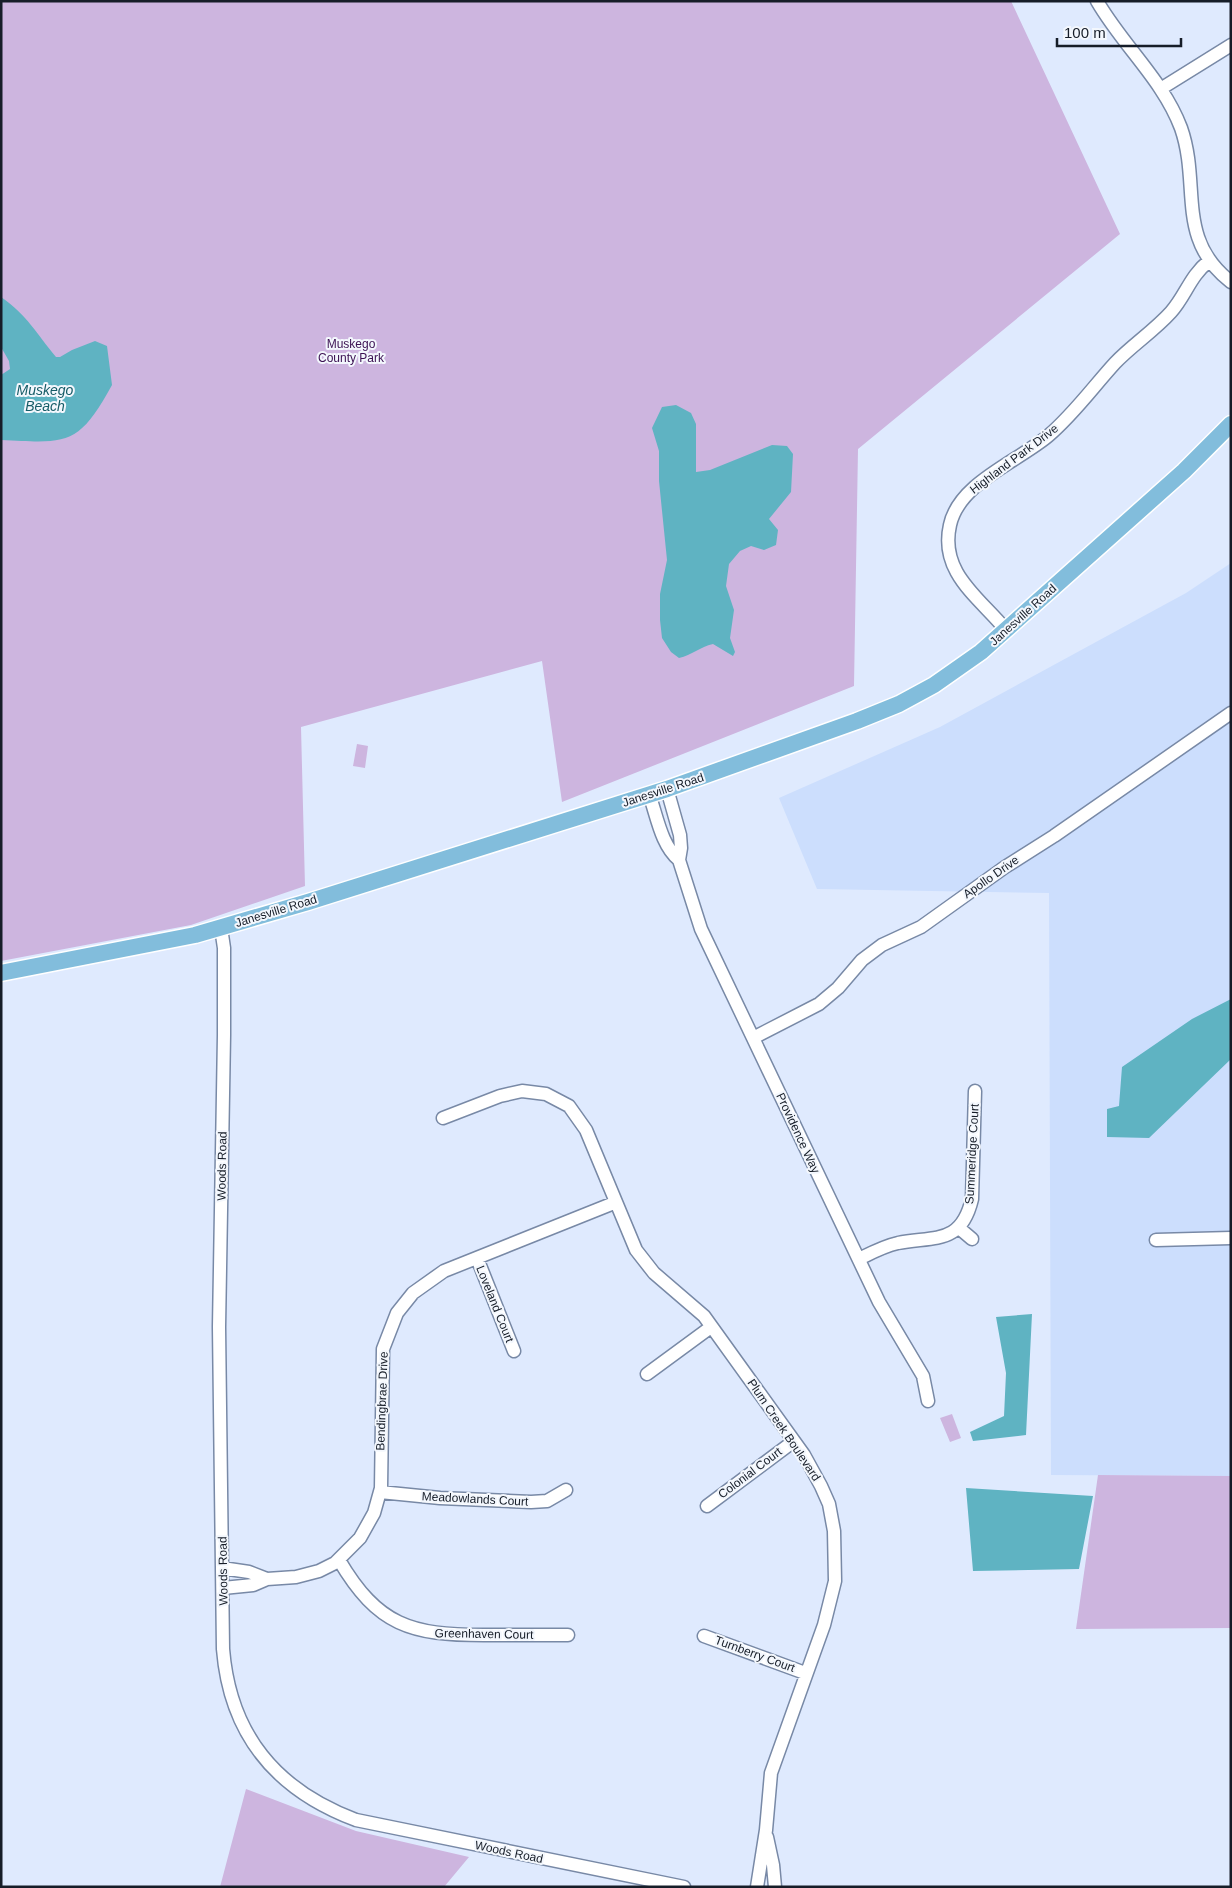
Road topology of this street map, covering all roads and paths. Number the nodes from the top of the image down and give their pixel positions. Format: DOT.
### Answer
graph roads {
  1 [pos="1097,1"];
  2 [pos="1231,44"];
  3 [pos="1162,88"];
  4 [pos="1209,261"];
  5 [pos="1231,282"];
  6 [pos="1231,424"];
  7 [pos="1006,630"];
  8 [pos="1231,714"];
  9 [pos="666,789"];
  10 [pos="649,794"];
  11 [pos="679,860"];
  12 [pos="221,928"];
  13 [pos="1,973"];
  14 [pos="753,1038"];
  15 [pos="975,1091"];
  16 [pos="444,1118"];
  17 [pos="614,1203"];
  18 [pos="959,1228"];
  19 [pos="1231,1238"];
  20 [pos="972,1239"];
  21 [pos="1156,1240"];
  22 [pos="477,1258"];
  23 [pos="859,1259"];
  24 [pos="711,1326"];
  25 [pos="514,1351"];
  26 [pos="647,1374"];
  27 [pos="928,1401"];
  28 [pos="794,1441"];
  29 [pos="566,1490"];
  30 [pos="380,1492"];
  31 [pos="707,1506"];
  32 [pos="338,1560"];
  33 [pos="222,1568"];
  34 [pos="267,1579"];
  35 [pos="223,1588"];
  36 [pos="568,1635"];
  37 [pos="704,1636"];
  38 [pos="806,1673"];
  39 [pos="766,1830"];
  40 [pos="683,1887"];
  41 [pos="757,1887"];
  42 [pos="775,1887"];
  1 -- 3 [label="street"];
  2 -- 3 [label="street"];
  3 -- 4 [label="street"];
  4 -- 5 [label="street"];
  4 -- 7 [label="street, Highland Park Drive"];
  6 -- 7 [label="main road, Janesville Road"];
  7 -- 9 [label="main road, Janesville Road"];
  8 -- 14 [label="street, Apollo Drive"];
  9 -- 10 [label="main road, Janesville Road"];
  9 -- 11 [label="street, Providence Way"];
  10 -- 11 [label="street, Providence Way"];
  10 -- 12 [label="main road, Janesville Road"];
  11 -- 14 [label="street, Providence Way"];
  12 -- 13 [label="main road, Janesville Road"];
  12 -- 33 [label="street, Woods Road"];
  14 -- 23 [label="street, Providence Way"];
  15 -- 18 [label="street, Summeridge Court"];
  16 -- 17 [label="street, Plum Creek Boulevard"];
  17 -- 22 [label="street, Bendingbrae Drive"];
  17 -- 24 [label="street, Plum Creek Boulevard"];
  18 -- 20 [label="street"];
  18 -- 23 [label="street"];
  19 -- 21 [label="street"];
  22 -- 25 [label="street, Loveland Court"];
  22 -- 30 [label="street, Bendingbrae Drive"];
  23 -- 27 [label="street, Providence Way"];
  24 -- 26 [label="street"];
  24 -- 28 [label="street, Plum Creek Boulevard"];
  28 -- 31 [label="street, Colonial Court"];
  28 -- 38 [label="street, Plum Creek Boulevard"];
  29 -- 30 [label="street, Meadowlands Court"];
  30 -- 32 [label="street, Bendingbrae Drive"];
  32 -- 34 [label="street, Bendingbrae Drive"];
  32 -- 36 [label="street, Greenhaven Court"];
  33 -- 34 [label="street, Bendingbrae Drive"];
  33 -- 35 [label="street, Woods Road"];
  34 -- 35 [label="street, Bendingbrae Drive"];
  35 -- 40 [label="street, Woods Road"];
  37 -- 38 [label="street, Turnberry Court"];
  38 -- 39 [label="street, Plum Creek Boulevard"];
  39 -- 41 [label="street, Plum Creek Boulevard"];
  39 -- 42 [label="street, Plum Creek Boulevard"];
}
